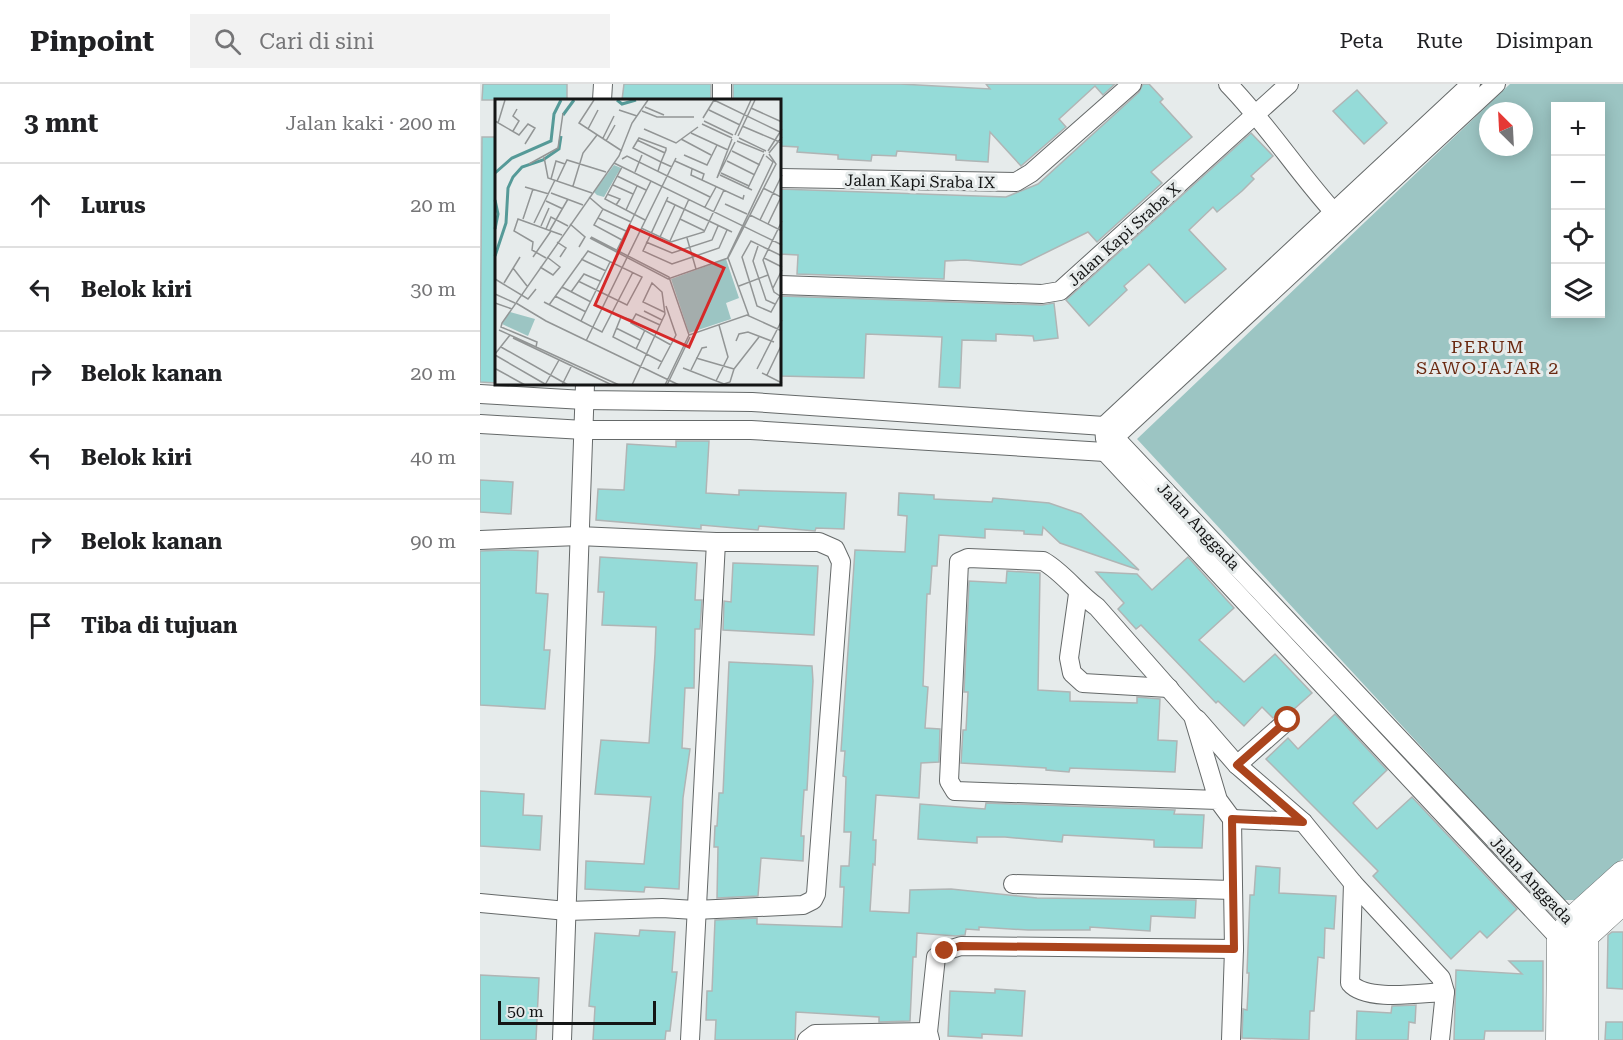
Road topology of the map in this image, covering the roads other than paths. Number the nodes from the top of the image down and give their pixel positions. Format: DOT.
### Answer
graph roads {
  1 [pos="603,84"];
  2 [pos="1132,84"];
  3 [pos="1228,84"];
  4 [pos="1288,84"];
  5 [pos="1471,84"];
  6 [pos="1496,84"];
  7 [pos="602,99"];
  8 [pos="1257,113"];
  9 [pos="782,178"];
  10 [pos="1340,218"];
  11 [pos="782,285"];
  12 [pos="584,392"];
  13 [pos="480,394"];
  14 [pos="752,402"];
  15 [pos="480,424"];
  16 [pos="584,430"];
  17 [pos="751,430"];
  18 [pos="1108,439"];
  19 [pos="578,536"];
  20 [pos="480,540"];
  21 [pos="716,542"];
  22 [pos="1078,594"];
  23 [pos="1169,688"];
  24 [pos="1193,716"];
  25 [pos="1288,720"];
  26 [pos="1237,765"];
  27 [pos="1218,800"];
  28 [pos="1232,819"];
  29 [pos="1303,822"];
  30 [pos="1623,874"];
  31 [pos="1353,883"];
  32 [pos="1013,884"];
  33 [pos="1233,890"];
  34 [pos="1623,901"];
  35 [pos="480,903"];
  36 [pos="695,910"];
  37 [pos="567,911"];
  38 [pos="1572,932"];
  39 [pos="1234,949"];
  40 [pos="1445,992"];
  41 [pos="929,1036"];
  42 [pos="562,1040"];
  43 [pos="690,1040"];
  44 [pos="807,1040"];
  45 [pos="1231,1040"];
  46 [pos="1440,1040"];
  47 [pos="1559,1040"];
  48 [pos="1585,1040"];
  1 -- 7 [label="street"];
  2 -- 9 [label="street, Jalan Kapi Sraba IX"];
  3 -- 8 [label="street"];
  4 -- 8 [label="street, Jalan Kapi Sraba X"];
  5 -- 10 [label="street"];
  6 -- 10 [label="street"];
  8 -- 10 [label="street"];
  8 -- 11 [label="street, Jalan Kapi Sraba X"];
  10 -- 18 [label="street"];
  12 -- 13 [label="street"];
  12 -- 14 [label="street"];
  12 -- 16 [label="street"];
  14 -- 17 [label="street"];
  14 -- 18 [label="street"];
  15 -- 16 [label="street"];
  16 -- 17 [label="street"];
  16 -- 19 [label="street"];
  17 -- 18 [label="street"];
  18 -- 38 [label="street, Jalan Anggada"];
  19 -- 20 [label="street"];
  19 -- 21 [label="street"];
  19 -- 37 [label="street"];
  21 -- 36 [label="street"];
  21 -- 36 [label="street"];
  22 -- 23 [label="street"];
  22 -- 23 [label="street"];
  22 -- 27 [label="street"];
  23 -- 24 [label="street"];
  24 -- 26 [label="street"];
  24 -- 27 [label="street"];
  25 -- 26 [label="street"];
  26 -- 29 [label="street"];
  27 -- 28 [label="street"];
  28 -- 29 [label="street"];
  28 -- 33 [label="street"];
  29 -- 31 [label="street"];
  30 -- 38 [label="street"];
  31 -- 40 [label="street"];
  31 -- 40 [label="street"];
  32 -- 33 [label="street"];
  33 -- 39 [label="street"];
  34 -- 38 [label="street"];
  35 -- 37 [label="street"];
  36 -- 37 [label="street"];
  36 -- 43 [label="street"];
  37 -- 42 [label="street"];
  38 -- 47 [label="street"];
  38 -- 48 [label="street"];
  39 -- 41 [label="street"];
  39 -- 45 [label="street"];
  40 -- 46 [label="street"];
  41 -- 44 [label="street"];
}
